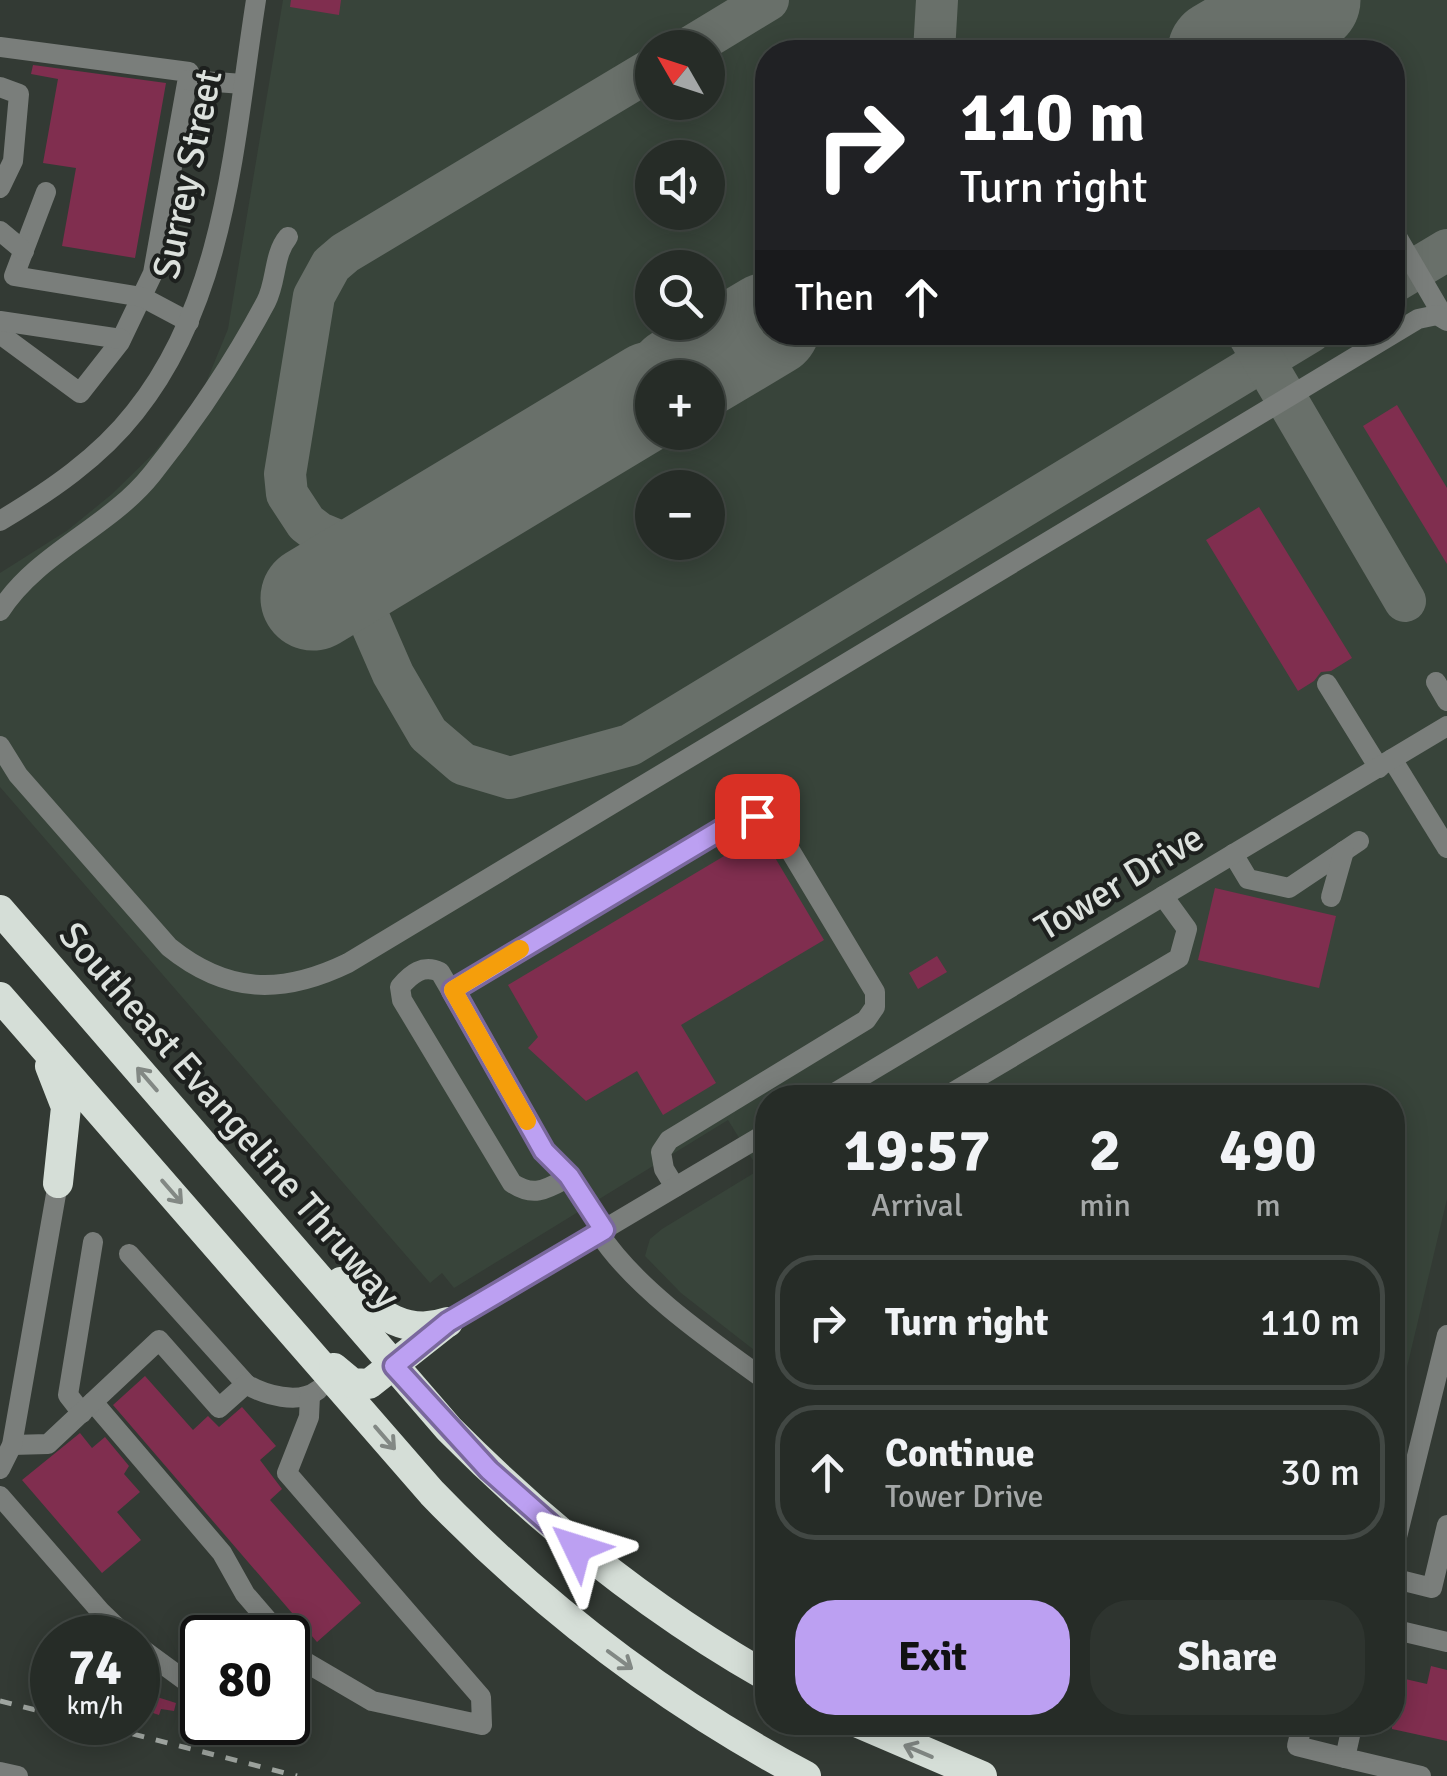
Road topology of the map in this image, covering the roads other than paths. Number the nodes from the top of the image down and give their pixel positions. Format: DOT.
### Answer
graph roads {
  1 [pos="256,0"];
  2 [pos="0,47"];
  3 [pos="188,80"];
  4 [pos="242,84"];
  5 [pos="0,87"];
  6 [pos="0,188"];
  7 [pos="46,192"];
  8 [pos="0,231"];
  9 [pos="288,238"];
  10 [pos="1405,250"];
  11 [pos="24,251"];
  12 [pos="142,298"];
  13 [pos="1446,320"];
  14 [pos="0,322"];
  15 [pos="189,322"];
  16 [pos="1405,327"];
  17 [pos="0,334"];
  18 [pos="122,340"];
  19 [pos="1375,345"];
  20 [pos="0,522"];
  21 [pos="0,611"];
  22 [pos="1436,682"];
  23 [pos="1327,684"];
  24 [pos="1447,701"];
  25 [pos="1447,726"];
  26 [pos="0,746"];
  27 [pos="1385,764"];
  28 [pos="1447,848"];
  29 [pos="1233,854"];
  30 [pos="1163,896"];
  31 [pos="1332,897"];
  32 [pos="0,910"];
  33 [pos="453,990"];
  34 [pos="5,1013"];
  35 [pos="759,1085"];
  36 [pos="848,1085"];
  37 [pos="965,1085"];
  38 [pos="755,1088"];
  39 [pos="755,1140"];
  40 [pos="134,1149"];
  41 [pos="569,1176"];
  42 [pos="58,1183"];
  43 [pos="675,1188"];
  44 [pos="267,1218"];
  45 [pos="602,1232"];
  46 [pos="93,1242"];
  47 [pos="130,1254"];
  48 [pos="355,1320"];
  49 [pos="448,1322"];
  50 [pos="1447,1335"];
  51 [pos="307,1344"];
  52 [pos="394,1366"];
  53 [pos="755,1373"];
  54 [pos="246,1384"];
  55 [pos="321,1387"];
  56 [pos="88,1407"];
  57 [pos="12,1445"];
  58 [pos="0,1469"];
  59 [pos="0,1496"];
  60 [pos="1405,1505"];
  61 [pos="1447,1525"];
  62 [pos="1405,1581"];
  63 [pos="104,1615"];
  64 [pos="263,1615"];
  65 [pos="1405,1632"];
  66 [pos="1447,1642"];
  67 [pos="310,1665"];
  68 [pos="755,1669"];
  69 [pos="884,1735"];
  70 [pos="1300,1735"];
  71 [pos="1350,1735"];
  72 [pos="1345,1758"];
  73 [pos="0,1772"];
  74 [pos="18,1776"];
  75 [pos="806,1776"];
  76 [pos="982,1776"];
  77 [pos="1421,1776"];
  1 -- 4 [label="street, Surrey Street"];
  2 -- 3 [label="street"];
  3 -- 4 [label="street"];
  3 -- 12 [label="street"];
  4 -- 15 [label="street, Surrey Street"];
  5 -- 6 [label="street"];
  7 -- 11 [label="street"];
  8 -- 11 [label="street"];
  9 -- 21 [label="street"];
  10 -- 13 [label="street"];
  11 -- 12 [label="street"];
  12 -- 15 [label="street"];
  12 -- 18 [label="street"];
  13 -- 16 [label="street"];
  14 -- 18 [label="street"];
  15 -- 20 [label="street, Surrey Street"];
  17 -- 18 [label="street"];
  19 -- 26 [label="street"];
  22 -- 24 [label="street"];
  23 -- 27 [label="street"];
  25 -- 27 [label="street, Tower Drive"];
  27 -- 28 [label="street"];
  27 -- 29 [label="street, Tower Drive"];
  29 -- 30 [label="street, Tower Drive"];
  29 -- 31 [label="street"];
  30 -- 36 [label="street, Tower Drive"];
  30 -- 37 [label="street"];
  44 -- 32 [label="highway, Southeast Evangeline Thruway, one-way"];
  33 -- 35 [label="street"];
  33 -- 41 [label="street"];
  33 -- 41 [label="street"];
  34 -- 40 [label="highway"];
  34 -- 42 [label="highway"];
  38 -- 43 [label="street"];
  39 -- 43 [label="street"];
  40 -- 42 [label="highway"];
  40 -- 51 [label="highway, one-way"];
  41 -- 45 [label="street"];
  42 -- 57 [label="street"];
  43 -- 45 [label="street"];
  44 -- 48 [label="highway, Southeast Evangeline Thruway"];
  44 -- 49 [label="highway"];
  45 -- 49 [label="street"];
  45 -- 53 [label="street"];
  46 -- 56 [label="street"];
  47 -- 54 [label="street"];
  48 -- 51 [label="highway"];
  48 -- 52 [label="highway, Southeast Evangeline Thruway"];
  49 -- 52 [label="highway"];
  50 -- 60 [label="street"];
  51 -- 52 [label="highway"];
  51 -- 55 [label="highway"];
  52 -- 68 [label="highway, Southeast Evangeline Thruway"];
  54 -- 55 [label="street"];
  54 -- 56 [label="street"];
  55 -- 67 [label="street"];
  55 -- 75 [label="highway, one-way"];
  56 -- 57 [label="street"];
  56 -- 64 [label="street"];
  57 -- 58 [label="street"];
  59 -- 63 [label="street"];
  61 -- 62 [label="street"];
  65 -- 66 [label="street"];
  76 -- 69 [label="highway, one-way"];
  70 -- 72 [label="street"];
  71 -- 72 [label="street"];
  72 -- 77 [label="street"];
  73 -- 74 [label="street"];
}
